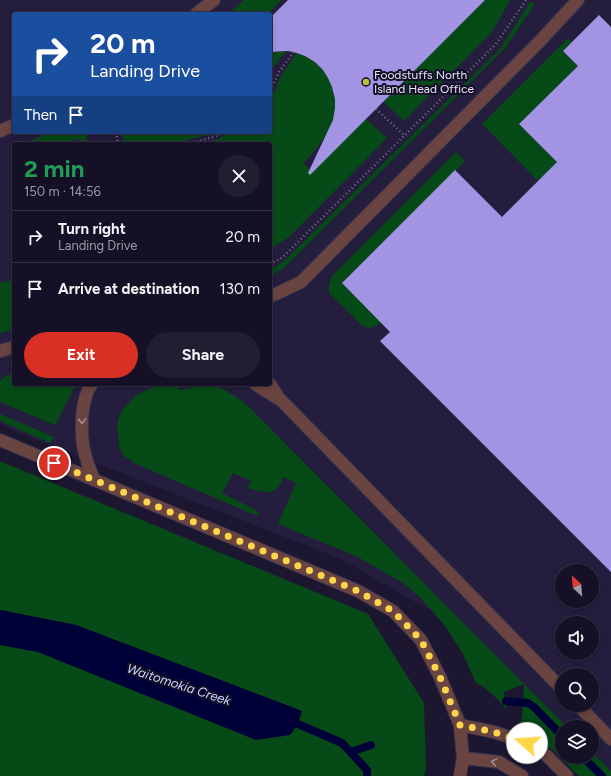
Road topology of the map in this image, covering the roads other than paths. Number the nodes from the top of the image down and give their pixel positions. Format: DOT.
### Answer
graph roads {
  1 [pos="214,0"];
  2 [pos="578,0"];
  3 [pos="199,12"];
  4 [pos="12,126"];
  5 [pos="0,131"];
  6 [pos="272,295"];
  7 [pos="12,348"];
  8 [pos="0,351"];
  9 [pos="91,386"];
  10 [pos="258,386"];
  11 [pos="271,386"];
  12 [pos="278,398"];
  13 [pos="0,440"];
  14 [pos="94,480"];
  15 [pos="555,682"];
  16 [pos="585,712"];
  17 [pos="460,725"];
  18 [pos="611,739"];
  19 [pos="463,758"];
  20 [pos="460,776"];
  21 [pos="522,776"];
  22 [pos="567,776"];
  1 -- 3 [label="street"];
  2 -- 6 [label="street"];
  4 -- 5 [label="street"];
  7 -- 8 [label="street"];
  9 -- 14 [label="street, one-way"];
  10 -- 12 [label="street"];
  11 -- 12 [label="street"];
  12 -- 15 [label="street"];
  13 -- 14 [label="street"];
  14 -- 17 [label="street"];
  16 -- 18 [label="street"];
  17 -- 19 [label="street"];
  17 -- 22 [label="street"];
  19 -- 20 [label="street"];
  21 -- 19 [label="street, one-way"];
}
